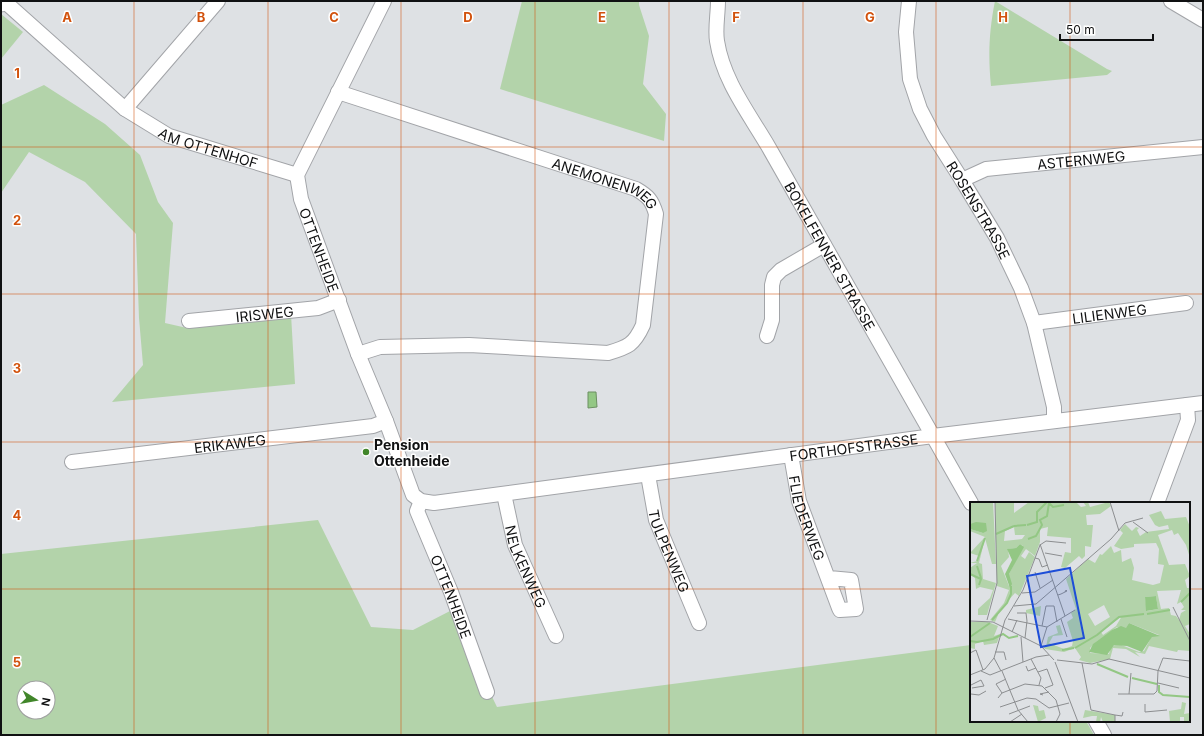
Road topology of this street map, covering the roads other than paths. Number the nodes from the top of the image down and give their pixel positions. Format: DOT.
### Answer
graph roads {
  1 [pos="2,1"];
  2 [pos="218,1"];
  3 [pos="384,1"];
  4 [pos="718,1"];
  5 [pos="909,1"];
  6 [pos="1171,1"];
  7 [pos="1203,20"];
  8 [pos="338,92"];
  9 [pos="126,109"];
  10 [pos="1203,147"];
  11 [pos="297,175"];
  12 [pos="962,180"];
  13 [pos="824,245"];
  14 [pos="338,300"];
  15 [pos="1186,303"];
  16 [pos="189,321"];
  17 [pos="1034,323"];
  18 [pos="767,336"];
  19 [pos="358,354"];
  20 [pos="1203,403"];
  21 [pos="1187,405"];
  22 [pos="386,421"];
  23 [pos="1054,421"];
  24 [pos="933,436"];
  25 [pos="792,455"];
  26 [pos="72,462"];
  27 [pos="648,475"];
  28 [pos="504,494"];
  29 [pos="422,501"];
  30 [pos="970,502"];
  31 [pos="1158,502"];
  32 [pos="828,578"];
  33 [pos="699,623"];
  34 [pos="556,636"];
  35 [pos="487,692"];
  36 [pos="1097,722"];
  37 [pos="1104,735"];
  1 -- 9 [label="street, AM OTTENHOF"];
  2 -- 9 [label="street"];
  3 -- 8 [label="street"];
  4 -- 13 [label="street, BOKELFENNER STRASSE"];
  5 -- 12 [label="street, ROSENSTRASSE"];
  6 -- 7 [label="street"];
  8 -- 11 [label="street"];
  8 -- 19 [label="street, ANEMONENWEG"];
  9 -- 11 [label="street, AM OTTENHOF"];
  10 -- 12 [label="street, ASTERNWEG"];
  11 -- 14 [label="street, OTTENHEIDE"];
  12 -- 17 [label="street, ROSENSTRASSE"];
  13 -- 18 [label="street"];
  13 -- 24 [label="street, BOKELFENNER STRASSE"];
  14 -- 16 [label="street, IRISWEG"];
  14 -- 19 [label="street, OTTENHEIDE"];
  15 -- 17 [label="street, LILIENWEG"];
  17 -- 23 [label="street, ROSENSTRASSE"];
  19 -- 22 [label="street, OTTENHEIDE"];
  20 -- 21 [label="street, FORTHOFSTRASSE"];
  21 -- 23 [label="street, FORTHOFSTRASSE"];
  21 -- 31 [label="street"];
  22 -- 26 [label="street, ERIKAWEG"];
  22 -- 29 [label="street, OTTENHEIDE"];
  23 -- 24 [label="street, FORTHOFSTRASSE"];
  24 -- 25 [label="street, FORTHOFSTRASSE"];
  24 -- 30 [label="street, BOKELFENNER STRASSE"];
  25 -- 27 [label="street, FORTHOFSTRASSE"];
  25 -- 32 [label="street, FLIEDERWEG"];
  27 -- 28 [label="street, FORTHOFSTRASSE"];
  27 -- 33 [label="street, TULPENWEG"];
  28 -- 29 [label="street"];
  28 -- 34 [label="street, NELKENWEG"];
  29 -- 35 [label="street, OTTENHEIDE"];
  36 -- 37 [label="street"];
}
